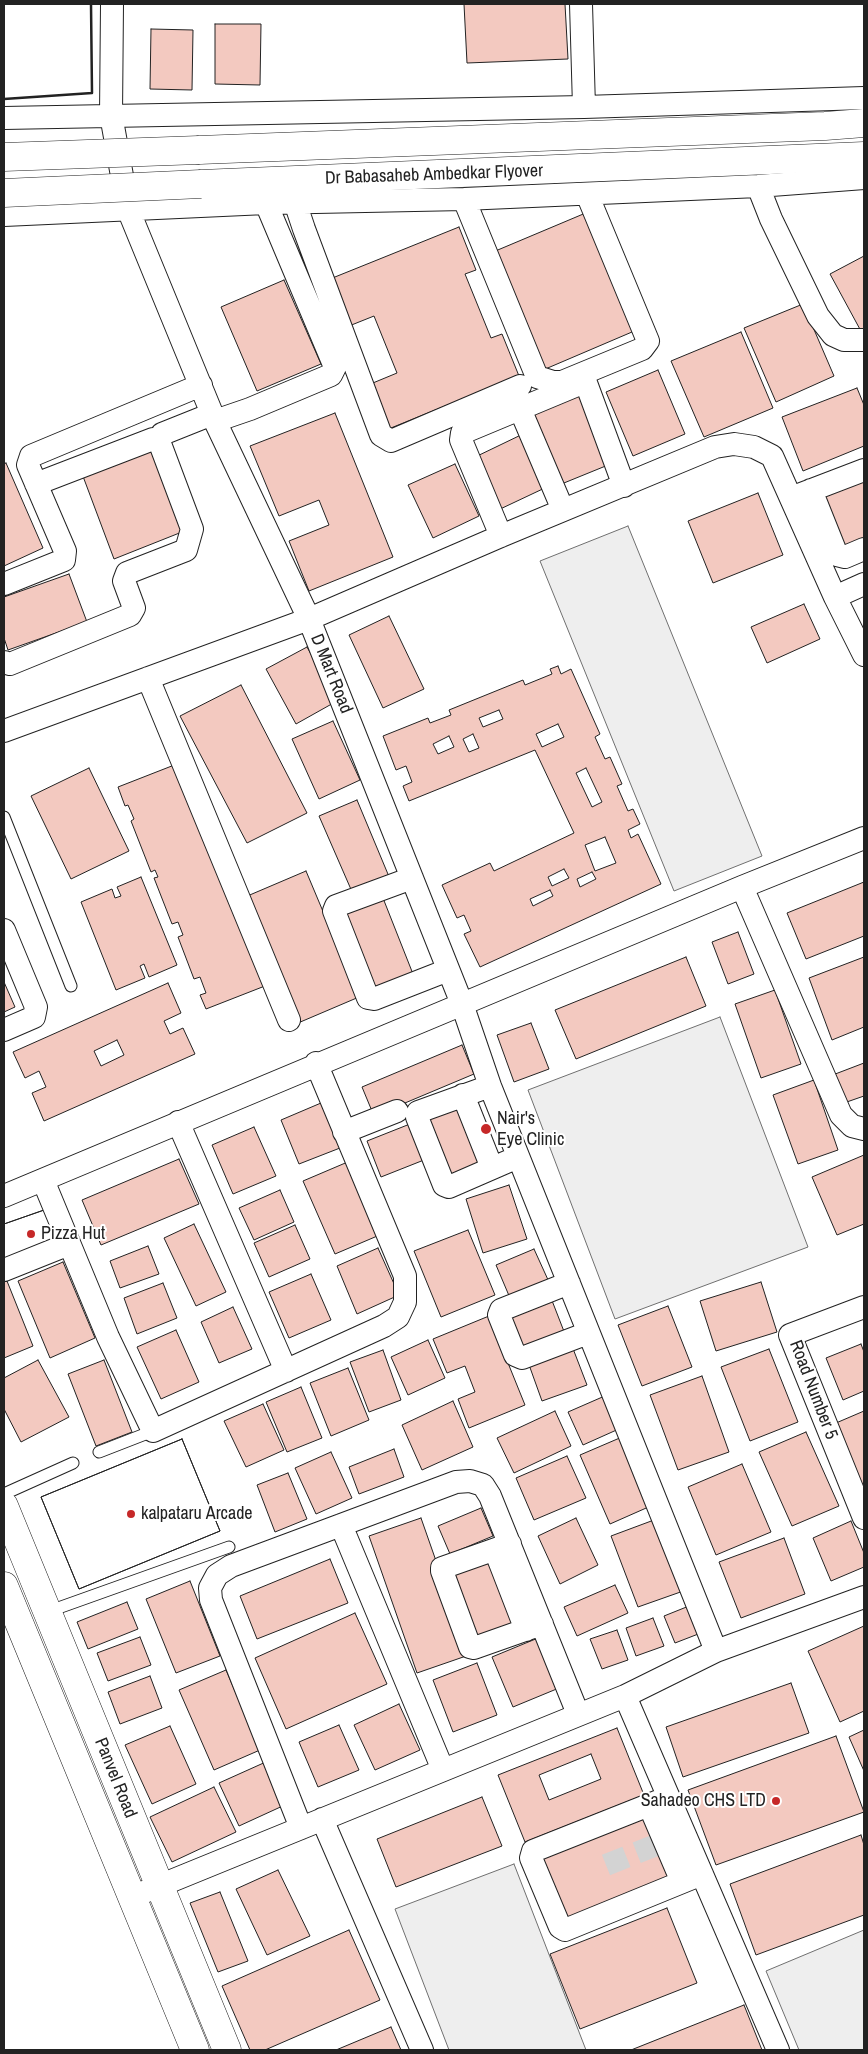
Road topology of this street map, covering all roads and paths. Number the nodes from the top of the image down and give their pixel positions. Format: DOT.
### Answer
graph roads {
  1 [pos="112,4"];
  2 [pos="581,4"];
  3 [pos="864,98"];
  4 [pos="584,107"];
  5 [pos="111,115"];
  6 [pos="4,118"];
  7 [pos="864,122"];
  8 [pos="864,156"];
  9 [pos="4,157"];
  10 [pos="864,178"];
  11 [pos="758,186"];
  12 [pos="4,193"];
  13 [pos="588,194"];
  14 [pos="457,199"];
  15 [pos="266,202"];
  16 [pos="295,202"];
  17 [pos="128,209"];
  18 [pos="4,215"];
  19 [pos="864,340"];
  20 [pos="201,385"];
  21 [pos="520,409"];
  22 [pos="214,417"];
  23 [pos="162,434"];
  24 [pos="864,470"];
  25 [pos="36,484"];
  26 [pos="624,486"];
  27 [pos="800,494"];
  28 [pos="563,510"];
  29 [pos="501,536"];
  30 [pos="864,548"];
  31 [pos="4,584"];
  32 [pos="864,584"];
  33 [pos="835,597"];
  34 [pos="309,619"];
  35 [pos="864,655"];
  36 [pos="4,662"];
  37 [pos="148,678"];
  38 [pos="4,731"];
  39 [pos="4,817"];
  40 [pos="864,838"];
  41 [pos="412,878"];
  42 [pos="742,886"];
  43 [pos="4,930"];
  44 [pos="448,970"];
  45 [pos="71,986"];
  46 [pos="462,1004"];
  47 [pos="289,1020"];
  48 [pos="4,1030"];
  49 [pos="316,1063"];
  50 [pos="492,1091"];
  51 [pos="465,1100"];
  52 [pos="397,1111"];
  53 [pos="178,1122"];
  54 [pos="864,1129"];
  55 [pos="344,1132"];
  56 [pos="518,1157"];
  57 [pos="492,1168"];
  58 [pos="42,1180"];
  59 [pos="4,1196"];
  60 [pos="69,1244"];
  61 [pos="4,1270"];
  62 [pos="569,1283"];
  63 [pos="864,1306"];
  64 [pos="588,1333"];
  65 [pos="286,1371"];
  66 [pos="154,1431"];
  67 [pos="100,1452"];
  68 [pos="73,1463"];
  69 [pos="4,1494"];
  70 [pos="4,1506"];
  71 [pos="864,1518"];
  72 [pos="341,1525"];
  73 [pos="229,1547"];
  74 [pos="502,1547"];
  75 [pos="4,1586"];
  76 [pos="864,1597"];
  77 [pos="47,1612"];
  78 [pos="534,1627"];
  79 [pos="716,1651"];
  80 [pos="625,1696"];
  81 [pos="578,1714"];
  82 [pos="442,1770"];
  83 [pos="659,1801"];
  84 [pos="322,1819"];
  85 [pos="301,1828"];
  86 [pos="692,1878"];
  87 [pos="160,1886"];
  88 [pos="132,1897"];
  89 [pos="195,2050"];
  90 [pos="227,2050"];
  91 [pos="422,2050"];
  92 [pos="778,2050"];
  1 -- 5 [label="street"];
  2 -- 4 [label="street"];
  3 -- 4 [label="street"];
  4 -- 5 [label="street"];
  5 -- 6 [label="street"];
  5 -- 17 [label="street"];
  7 -- 9 [label="main road, Dr Babasaheb Ambedkar Flyover, bridge"];
  8 -- 12 [label="main road, Dr Babasaheb Ambedkar Flyover, bridge"];
  10 -- 11 [label="street"];
  11 -- 13 [label="street"];
  11 -- 19 [label="street"];
  13 -- 14 [label="street"];
  13 -- 14 [label="street"];
  14 -- 16 [label="street"];
  14 -- 16 [label="street"];
  15 -- 16 [label="street"];
  15 -- 17 [label="street"];
  15 -- 22 [label="street"];
  17 -- 18 [label="street"];
  17 -- 20 [label="street"];
  20 -- 22 [label="street"];
  20 -- 25 [label="street"];
  21 -- 26 [label="street"];
  21 -- 28 [label="street"];
  21 -- 29 [label="street"];
  22 -- 23 [label="street"];
  22 -- 34 [label="street"];
  24 -- 27 [label="street"];
  25 -- 31 [label="street"];
  25 -- 36 [label="street"];
  26 -- 27 [label="street"];
  26 -- 28 [label="street"];
  27 -- 30 [label="street"];
  27 -- 33 [label="street"];
  28 -- 29 [label="street"];
  29 -- 34 [label="street"];
  32 -- 33 [label="street"];
  33 -- 35 [label="street"];
  34 -- 37 [label="street, D Mart Road"];
  34 -- 41 [label="street, D Mart Road"];
  37 -- 38 [label="street, D Mart Road"];
  37 -- 47 [label="street"];
  39 -- 45 [label="lane"];
  40 -- 42 [label="street"];
  41 -- 44 [label="street, D Mart Road"];
  41 -- 44 [label="street"];
  42 -- 46 [label="street"];
  42 -- 54 [label="street"];
  43 -- 48 [label="street"];
  44 -- 46 [label="street, D Mart Road"];
  46 -- 49 [label="street"];
  46 -- 50 [label="street, D Mart Road"];
  49 -- 53 [label="street"];
  49 -- 55 [label="street"];
  50 -- 51 [label="street"];
  50 -- 56 [label="street, D Mart Road"];
  51 -- 57 [label="street"];
  51 -- 57 [label="street"];
  52 -- 55 [label="street"];
  53 -- 58 [label="street"];
  53 -- 65 [label="street"];
  55 -- 65 [label="street"];
  56 -- 57 [label="street"];
  56 -- 62 [label="street, D Mart Road"];
  58 -- 59 [label="street"];
  58 -- 60 [label="street"];
  60 -- 61 [label="street"];
  60 -- 66 [label="street"];
  62 -- 64 [label="street, D Mart Road"];
  62 -- 64 [label="street"];
  63 -- 71 [label="street, Road Number 5"];
  64 -- 79 [label="street, D Mart Road"];
  65 -- 66 [label="street"];
  66 -- 67 [label="lane"];
  68 -- 69 [label="lane"];
  70 -- 77 [label="main road, Panvel Road"];
  72 -- 74 [label="street"];
  72 -- 82 [label="street"];
  72 -- 85 [label="street"];
  73 -- 77 [label="lane"];
  74 -- 78 [label="street"];
  74 -- 78 [label="street"];
  75 -- 88 [label="main road, Panvel Road"];
  76 -- 79 [label="street"];
  77 -- 87 [label="main road, Panvel Road"];
  78 -- 81 [label="street"];
  79 -- 80 [label="street"];
  80 -- 81 [label="street"];
  80 -- 83 [label="street"];
  81 -- 82 [label="street"];
  82 -- 84 [label="street"];
  83 -- 86 [label="street"];
  83 -- 86 [label="street"];
  84 -- 85 [label="street"];
  84 -- 91 [label="street"];
  85 -- 87 [label="street"];
  86 -- 92 [label="street"];
  87 -- 88 [label="street"];
  87 -- 90 [label="main road, Panvel Road"];
  88 -- 89 [label="main road, Panvel Road"];
}
